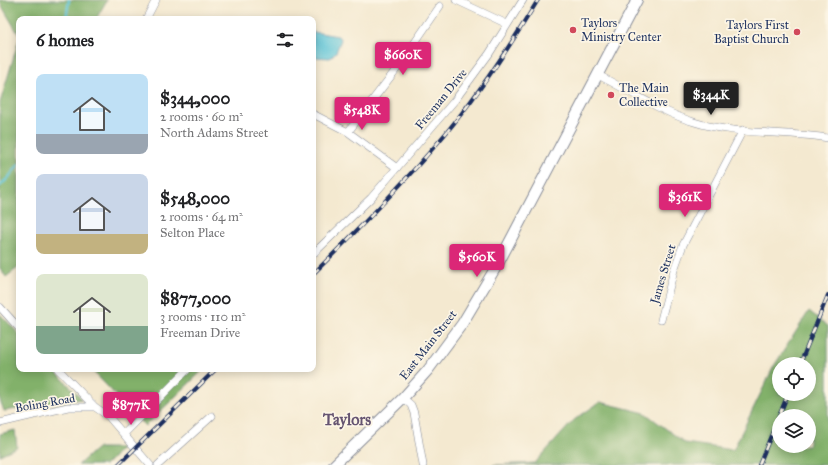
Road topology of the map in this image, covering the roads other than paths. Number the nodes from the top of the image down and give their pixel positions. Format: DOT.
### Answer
graph roads {
  1 [pos="156,0"];
  2 [pos="456,0"];
  3 [pos="523,0"];
  4 [pos="637,0"];
  5 [pos="440,6"];
  6 [pos="148,16"];
  7 [pos="507,24"];
  8 [pos="598,75"];
  9 [pos="316,116"];
  10 [pos="743,130"];
  11 [pos="348,132"];
  12 [pos="828,138"];
  13 [pos="397,168"];
  14 [pos="316,251"];
  15 [pos="0,307"];
  16 [pos="661,320"];
  17 [pos="16,325"];
  18 [pos="61,372"];
  19 [pos="185,372"];
  20 [pos="403,398"];
  21 [pos="94,407"];
  22 [pos="212,416"];
  23 [pos="0,423"];
  24 [pos="124,434"];
  25 [pos="150,465"];
  26 [pos="158,465"];
  27 [pos="334,465"];
  28 [pos="423,465"];
  1 -- 6 [label="street"];
  2 -- 7 [label="street"];
  3 -- 7 [label="street, Freeman Drive"];
  4 -- 8 [label="street, East Main Street"];
  5 -- 11 [label="street"];
  7 -- 13 [label="street, Freeman Drive"];
  8 -- 10 [label="street"];
  8 -- 20 [label="street, East Main Street"];
  9 -- 11 [label="street"];
  10 -- 12 [label="street"];
  10 -- 16 [label="street, James Street"];
  11 -- 13 [label="street"];
  13 -- 14 [label="street, Freeman Drive"];
  15 -- 17 [label="street"];
  18 -- 21 [label="street"];
  19 -- 24 [label="street"];
  20 -- 27 [label="street, East Main Street"];
  20 -- 28 [label="street"];
  21 -- 23 [label="street, Boling Road"];
  21 -- 24 [label="street"];
  22 -- 26 [label="street"];
  24 -- 25 [label="street"];
}
